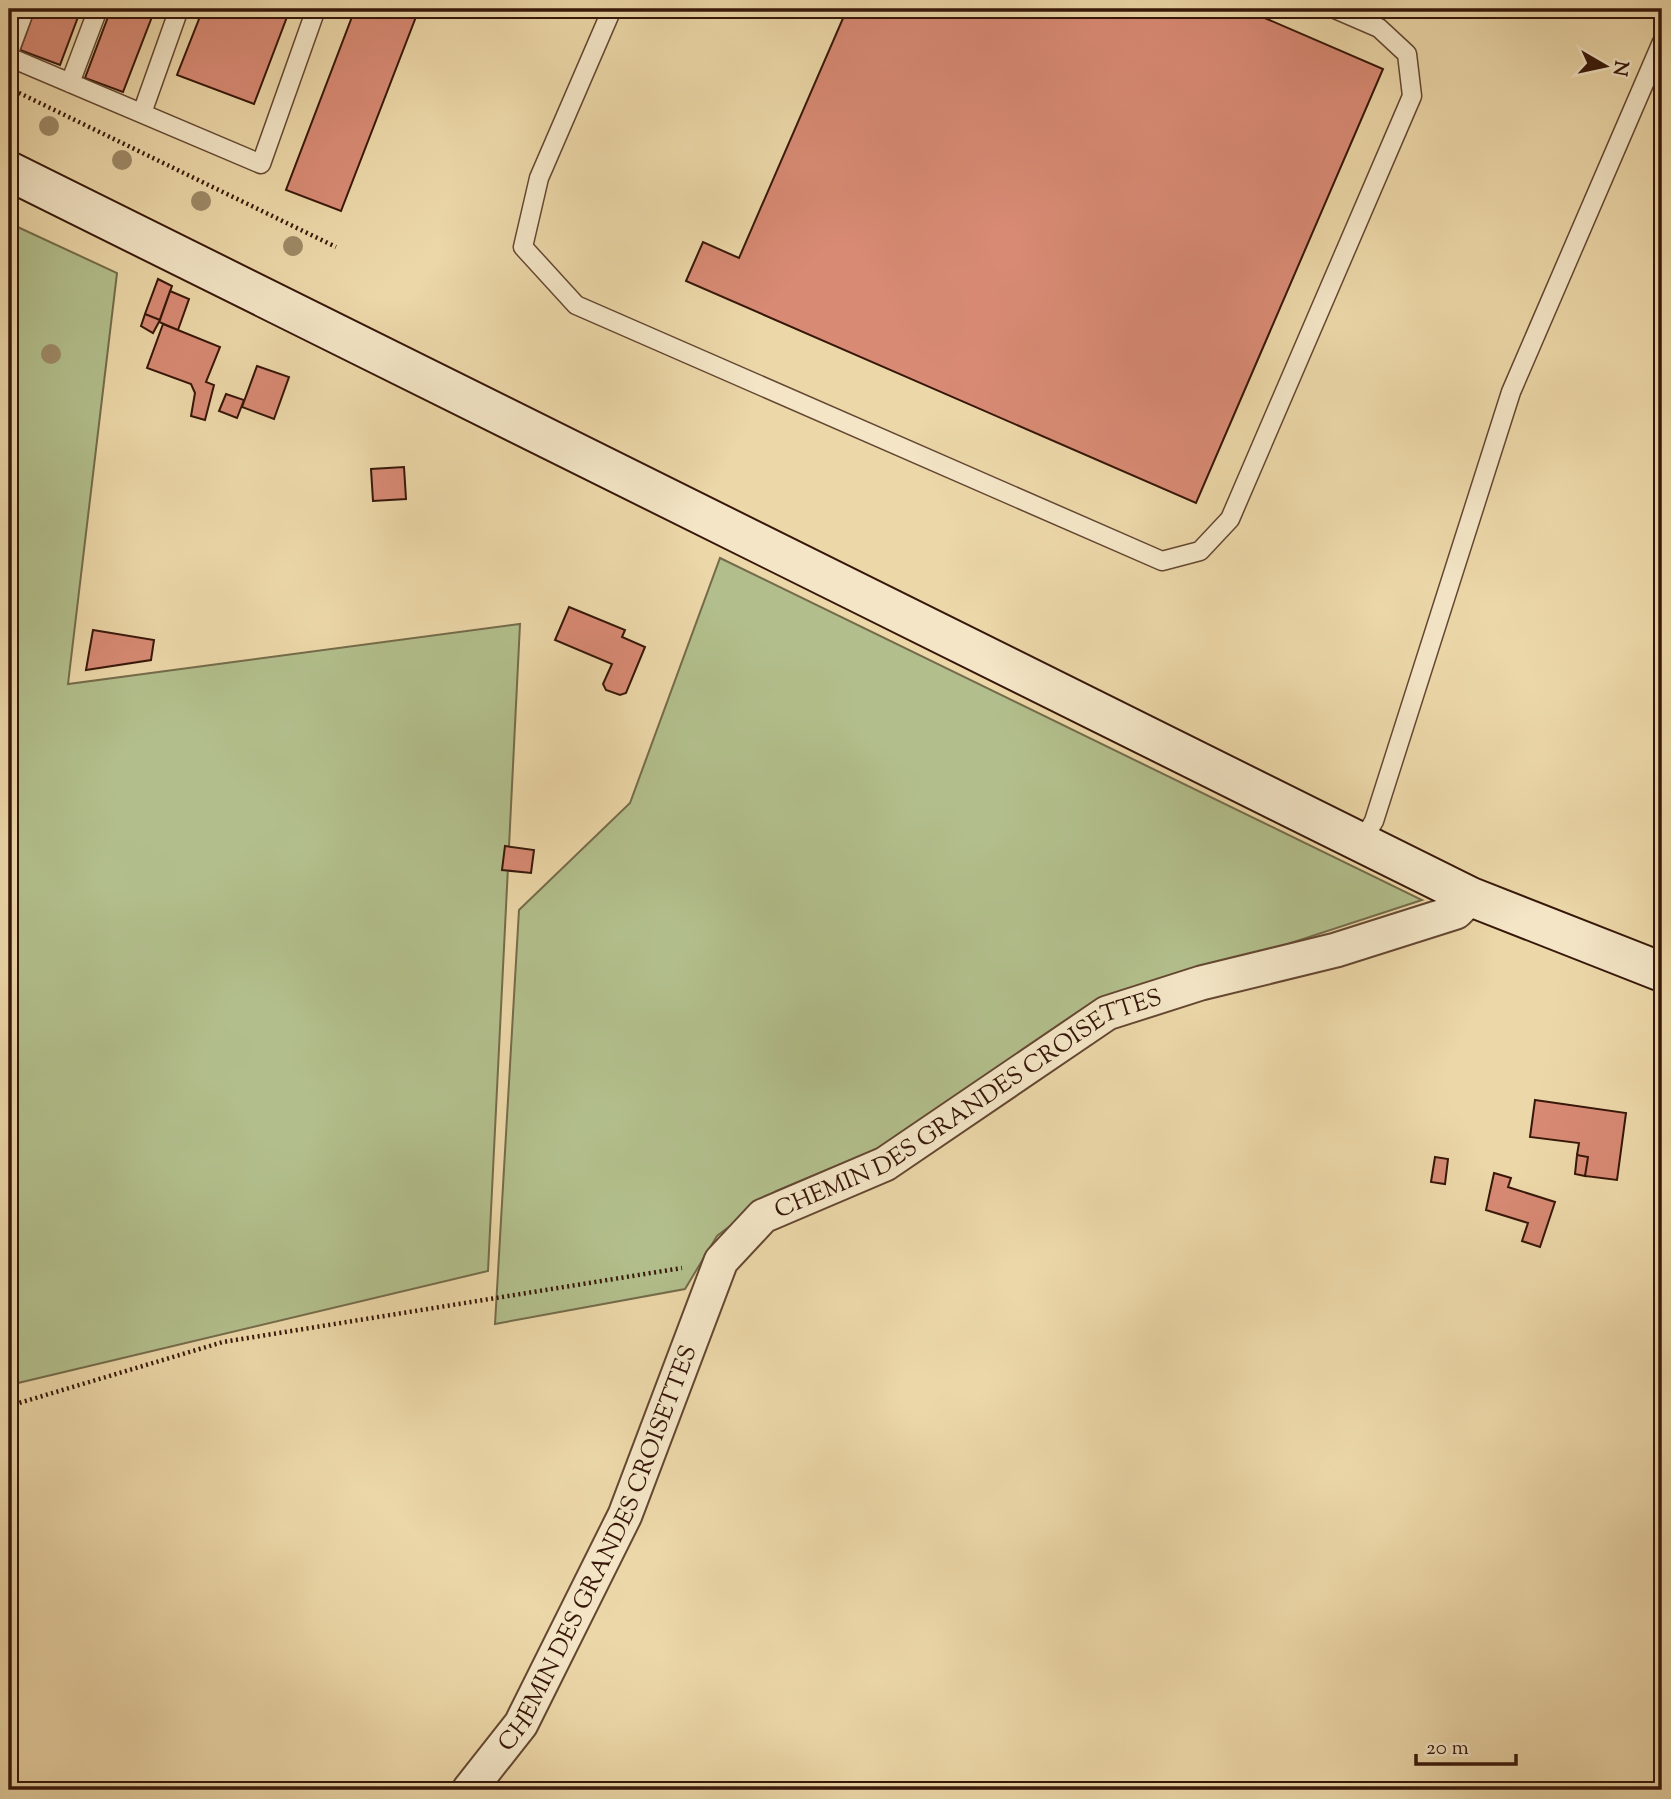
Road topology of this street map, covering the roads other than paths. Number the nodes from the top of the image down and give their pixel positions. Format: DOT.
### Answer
graph roads {
  1 [pos="25,9"];
  2 [pos="98,9"];
  3 [pos="179,9"];
  4 [pos="316,9"];
  5 [pos="612,9"];
  6 [pos="1335,9"];
  7 [pos="1662,41"];
  8 [pos="9,55"];
  9 [pos="70,83"];
  10 [pos="142,113"];
  11 [pos="9,171"];
  12 [pos="1361,843"];
  13 [pos="1471,897"];
  14 [pos="1662,972"];
  15 [pos="469,1790"];
  1 -- 8 [label="lane"];
  2 -- 9 [label="lane"];
  3 -- 10 [label="lane"];
  4 -- 10 [label="lane"];
  5 -- 6 [label="lane"];
  7 -- 12 [label="lane"];
  8 -- 9 [label="lane"];
  9 -- 10 [label="lane"];
  11 -- 12 [label="main road"];
  12 -- 13 [label="main road"];
  13 -- 14 [label="main road"];
  13 -- 15 [label="street, CHEMIN DES GRANDES CROISETTES"];
}
